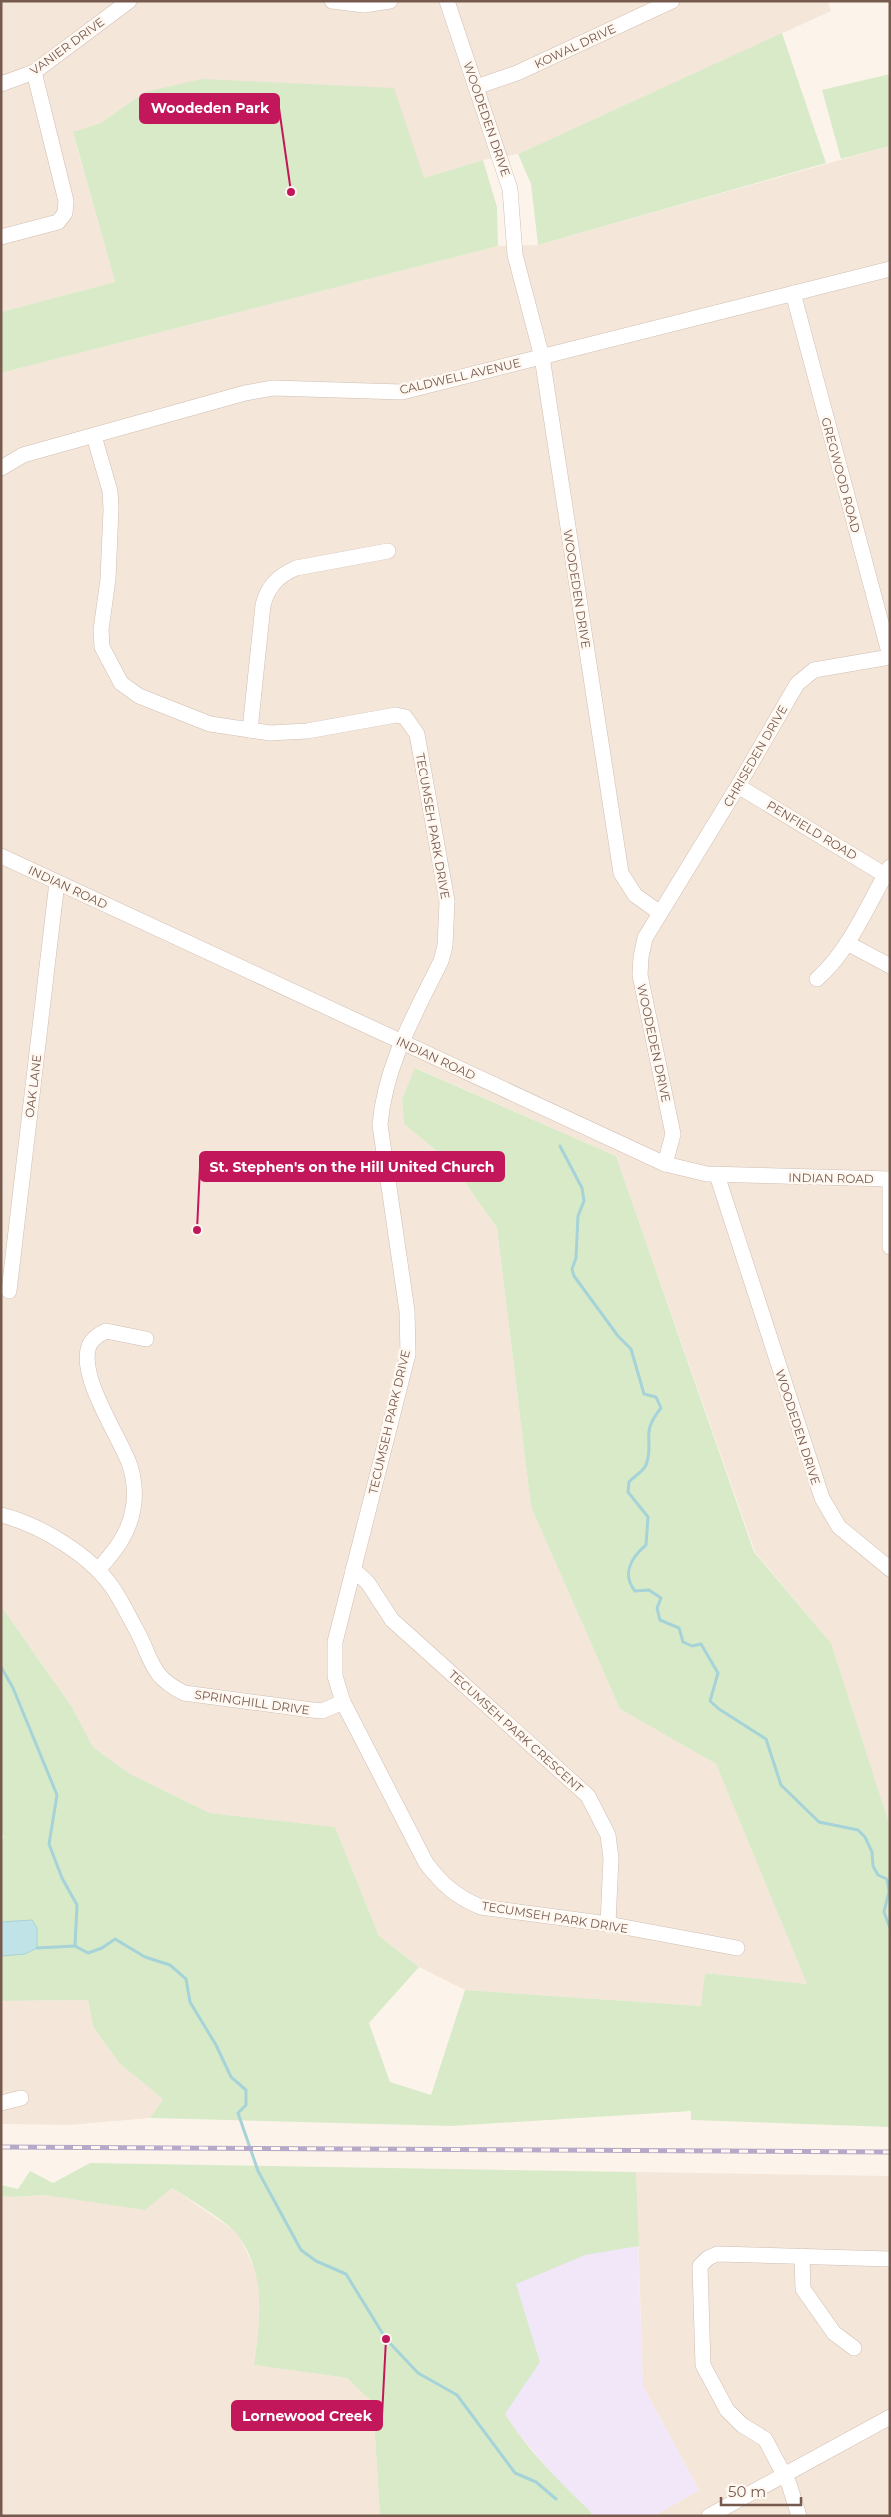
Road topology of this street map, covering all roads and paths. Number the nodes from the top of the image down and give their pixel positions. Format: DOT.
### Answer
graph roads {
  1 [pos="129,1"];
  2 [pos="332,1"];
  3 [pos="390,1"];
  4 [pos="447,1"];
  5 [pos="672,1"];
  6 [pos="34,72"];
  7 [pos="1,84"];
  8 [pos="476,87"];
  9 [pos="1,236"];
  10 [pos="890,269"];
  11 [pos="793,293"];
  12 [pos="542,357"];
  13 [pos="94,436"];
  14 [pos="1,468"];
  15 [pos="388,551"];
  16 [pos="890,657"];
  17 [pos="250,730"];
  18 [pos="738,786"];
  19 [pos="1,856"];
  20 [pos="887,871"];
  21 [pos="57,882"];
  22 [pos="660,913"];
  23 [pos="847,943"];
  24 [pos="890,966"];
  25 [pos="817,979"];
  26 [pos="402,1042"];
  27 [pos="666,1164"];
  28 [pos="716,1175"];
  29 [pos="890,1179"];
  30 [pos="890,1247"];
  31 [pos="9,1291"];
  32 [pos="146,1339"];
  33 [pos="1,1515"];
  34 [pos="353,1569"];
  35 [pos="98,1570"];
  36 [pos="890,1570"];
  37 [pos="343,1702"];
  38 [pos="608,1924"];
  39 [pos="737,1948"];
  40 [pos="21,2098"];
  41 [pos="1,2103"];
  42 [pos="802,2256"];
  43 [pos="890,2258"];
  44 [pos="854,2348"];
  45 [pos="890,2417"];
  46 [pos="785,2475"];
  47 [pos="709,2516"];
  48 [pos="799,2516"];
  1 -- 6 [label="street, VANIER DRIVE"];
  2 -- 3 [label="street"];
  4 -- 8 [label="street, WOODEDEN DRIVE"];
  5 -- 8 [label="street, KOWAL DRIVE"];
  6 -- 7 [label="street, VANIER DRIVE"];
  6 -- 9 [label="street"];
  8 -- 12 [label="street, WOODEDEN DRIVE"];
  10 -- 11 [label="street, CALDWELL AVENUE"];
  11 -- 12 [label="street, CALDWELL AVENUE"];
  11 -- 16 [label="street, GREGWOOD ROAD"];
  12 -- 13 [label="street, CALDWELL AVENUE"];
  12 -- 22 [label="street, WOODEDEN DRIVE"];
  13 -- 14 [label="street, CALDWELL AVENUE"];
  13 -- 17 [label="street, TECUMSEH PARK DRIVE"];
  15 -- 17 [label="street"];
  16 -- 18 [label="street, CHRISEDEN DRIVE"];
  17 -- 26 [label="street, TECUMSEH PARK DRIVE"];
  18 -- 20 [label="street, PENFIELD ROAD"];
  18 -- 22 [label="street, CHRISEDEN DRIVE"];
  19 -- 21 [label="street, INDIAN ROAD"];
  20 -- 23 [label="street"];
  21 -- 26 [label="street, INDIAN ROAD"];
  21 -- 31 [label="street, OAK LANE"];
  22 -- 27 [label="street, WOODEDEN DRIVE"];
  23 -- 24 [label="street"];
  23 -- 25 [label="street"];
  26 -- 27 [label="street, INDIAN ROAD"];
  26 -- 34 [label="street, TECUMSEH PARK DRIVE"];
  27 -- 28 [label="street, INDIAN ROAD"];
  28 -- 29 [label="street, INDIAN ROAD"];
  28 -- 36 [label="street, WOODEDEN DRIVE"];
  29 -- 30 [label="street"];
  32 -- 35 [label="street"];
  33 -- 35 [label="street, SPRINGHILL DRIVE"];
  34 -- 37 [label="street, TECUMSEH PARK DRIVE"];
  34 -- 38 [label="street, TECUMSEH PARK CRESCENT"];
  35 -- 37 [label="street, SPRINGHILL DRIVE"];
  37 -- 38 [label="street, TECUMSEH PARK DRIVE"];
  38 -- 39 [label="street, TECUMSEH PARK DRIVE"];
  40 -- 41 [label="street"];
  42 -- 43 [label="street"];
  42 -- 44 [label="street"];
  42 -- 46 [label="street"];
  45 -- 46 [label="street"];
  46 -- 47 [label="street"];
  46 -- 48 [label="street"];
}
